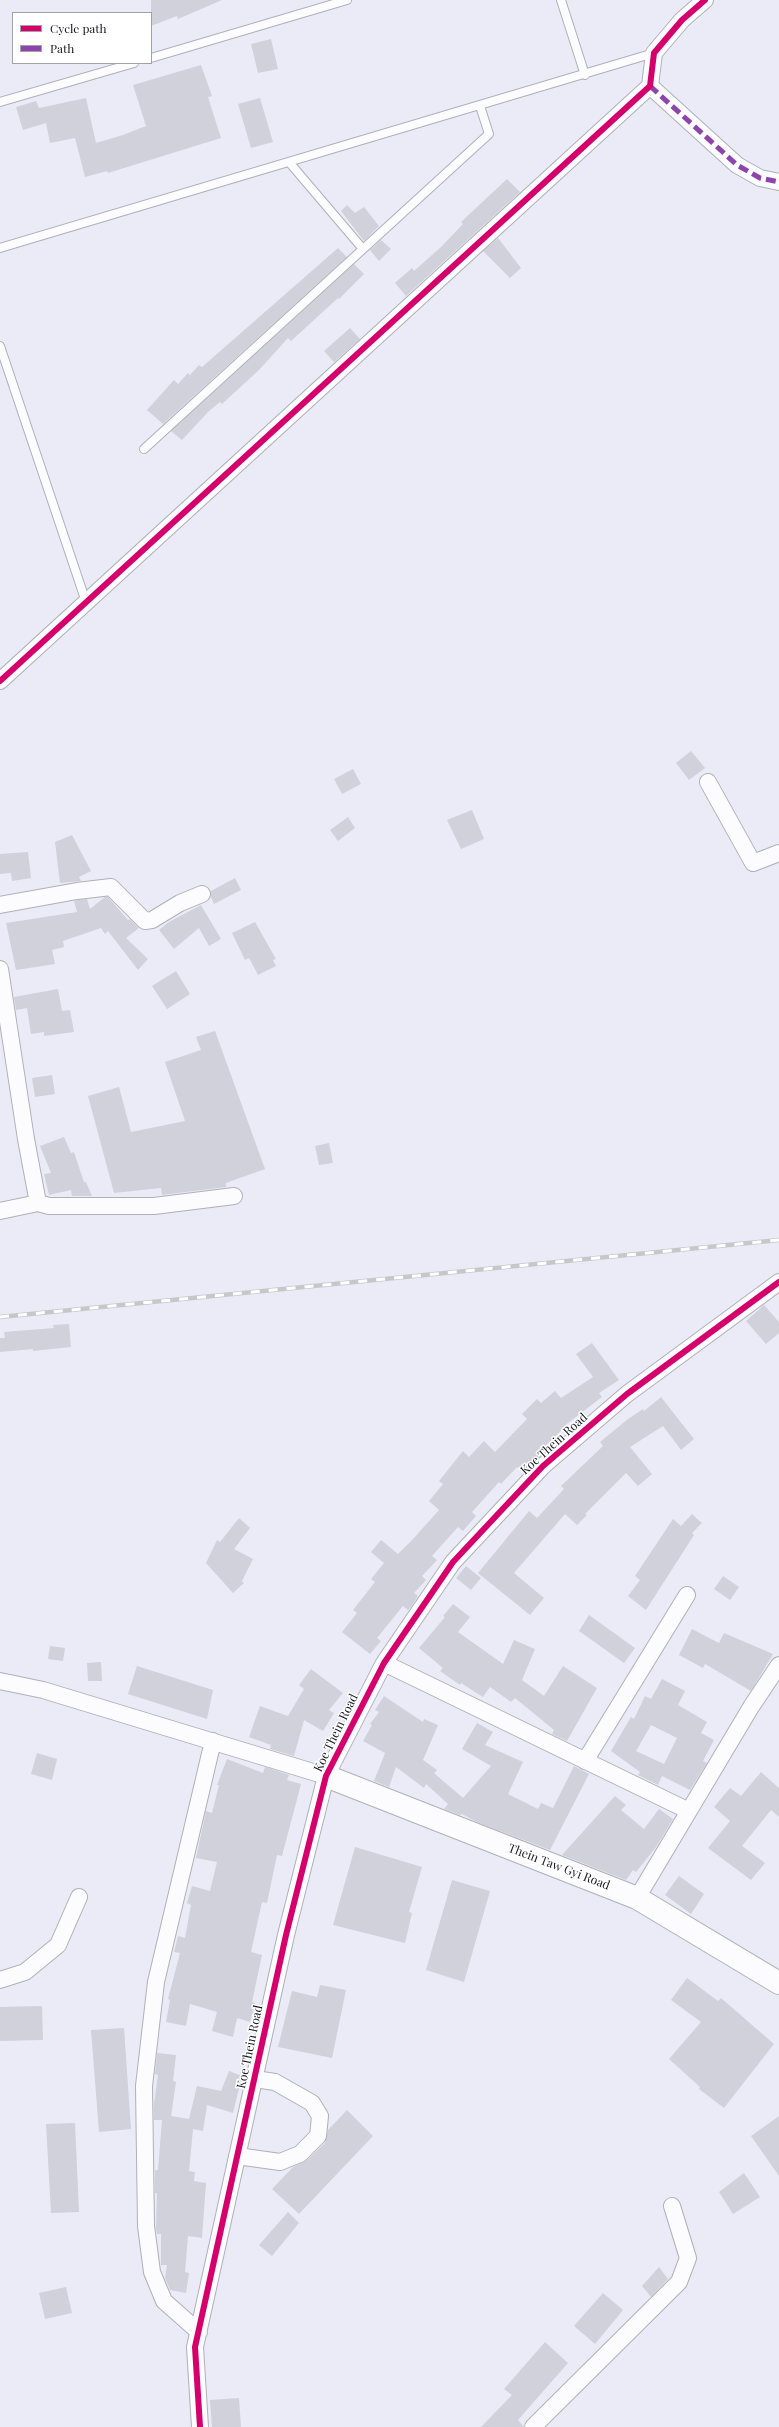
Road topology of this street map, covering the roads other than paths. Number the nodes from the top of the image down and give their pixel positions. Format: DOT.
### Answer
graph roads {
  1 [pos="347,0"];
  2 [pos="561,0"];
  3 [pos="704,0"];
  4 [pos="654,53"];
  5 [pos="152,58"];
  6 [pos="131,64"];
  7 [pos="585,75"];
  8 [pos="650,86"];
  9 [pos="0,102"];
  10 [pos="480,106"];
  11 [pos="289,162"];
  12 [pos="779,182"];
  13 [pos="0,248"];
  14 [pos="363,249"];
  15 [pos="0,346"];
  16 [pos="144,449"];
  17 [pos="86,602"];
  18 [pos="0,680"];
  19 [pos="708,782"];
  20 [pos="779,853"];
  21 [pos="202,894"];
  22 [pos="0,905"];
  23 [pos="0,969"];
  24 [pos="7,1063"];
  25 [pos="234,1196"];
  26 [pos="38,1203"];
  27 [pos="0,1211"];
  28 [pos="779,1282"];
  29 [pos="688,1595"];
  30 [pos="384,1663"];
  31 [pos="779,1665"];
  32 [pos="0,1681"];
  33 [pos="213,1741"];
  34 [pos="585,1761"];
  35 [pos="326,1776"];
  36 [pos="688,1811"];
  37 [pos="79,1897"];
  38 [pos="637,1898"];
  39 [pos="0,1980"];
  40 [pos="779,1984"];
  41 [pos="254,2078"];
  42 [pos="237,2156"];
  43 [pos="672,2206"];
  44 [pos="199,2332"];
  45 [pos="200,2427"];
  46 [pos="533,2427"];
  1 -- 5 [label="lane"];
  2 -- 7 [label="lane"];
  3 -- 4 [label="street"];
  4 -- 7 [label="lane"];
  4 -- 8 [label="street"];
  6 -- 9 [label="lane"];
  7 -- 10 [label="lane"];
  8 -- 12 [label="street"];
  8 -- 17 [label="street"];
  10 -- 11 [label="lane"];
  10 -- 14 [label="lane"];
  11 -- 13 [label="lane"];
  11 -- 14 [label="lane"];
  14 -- 16 [label="lane"];
  15 -- 17 [label="lane"];
  17 -- 18 [label="street"];
  19 -- 20 [label="street"];
  21 -- 22 [label="street"];
  23 -- 24 [label="street"];
  24 -- 26 [label="street"];
  25 -- 26 [label="street"];
  26 -- 27 [label="street"];
  28 -- 30 [label="street, Koe Thein Road"];
  29 -- 34 [label="street"];
  30 -- 34 [label="street"];
  30 -- 35 [label="street, Koe Thein Road"];
  31 -- 36 [label="street"];
  32 -- 33 [label="street"];
  33 -- 35 [label="street"];
  33 -- 44 [label="street"];
  34 -- 36 [label="street"];
  35 -- 38 [label="street, Thein Taw Gyi Road"];
  35 -- 41 [label="street, Koe Thein Road"];
  36 -- 38 [label="street"];
  37 -- 39 [label="street"];
  38 -- 40 [label="street, Thein Taw Gyi Road"];
  41 -- 42 [label="street, Koe Thein Road"];
  41 -- 42 [label="street"];
  42 -- 44 [label="street, Koe Thein Road"];
  43 -- 46 [label="street"];
  44 -- 45 [label="street, Koe Thein Road"];
}
